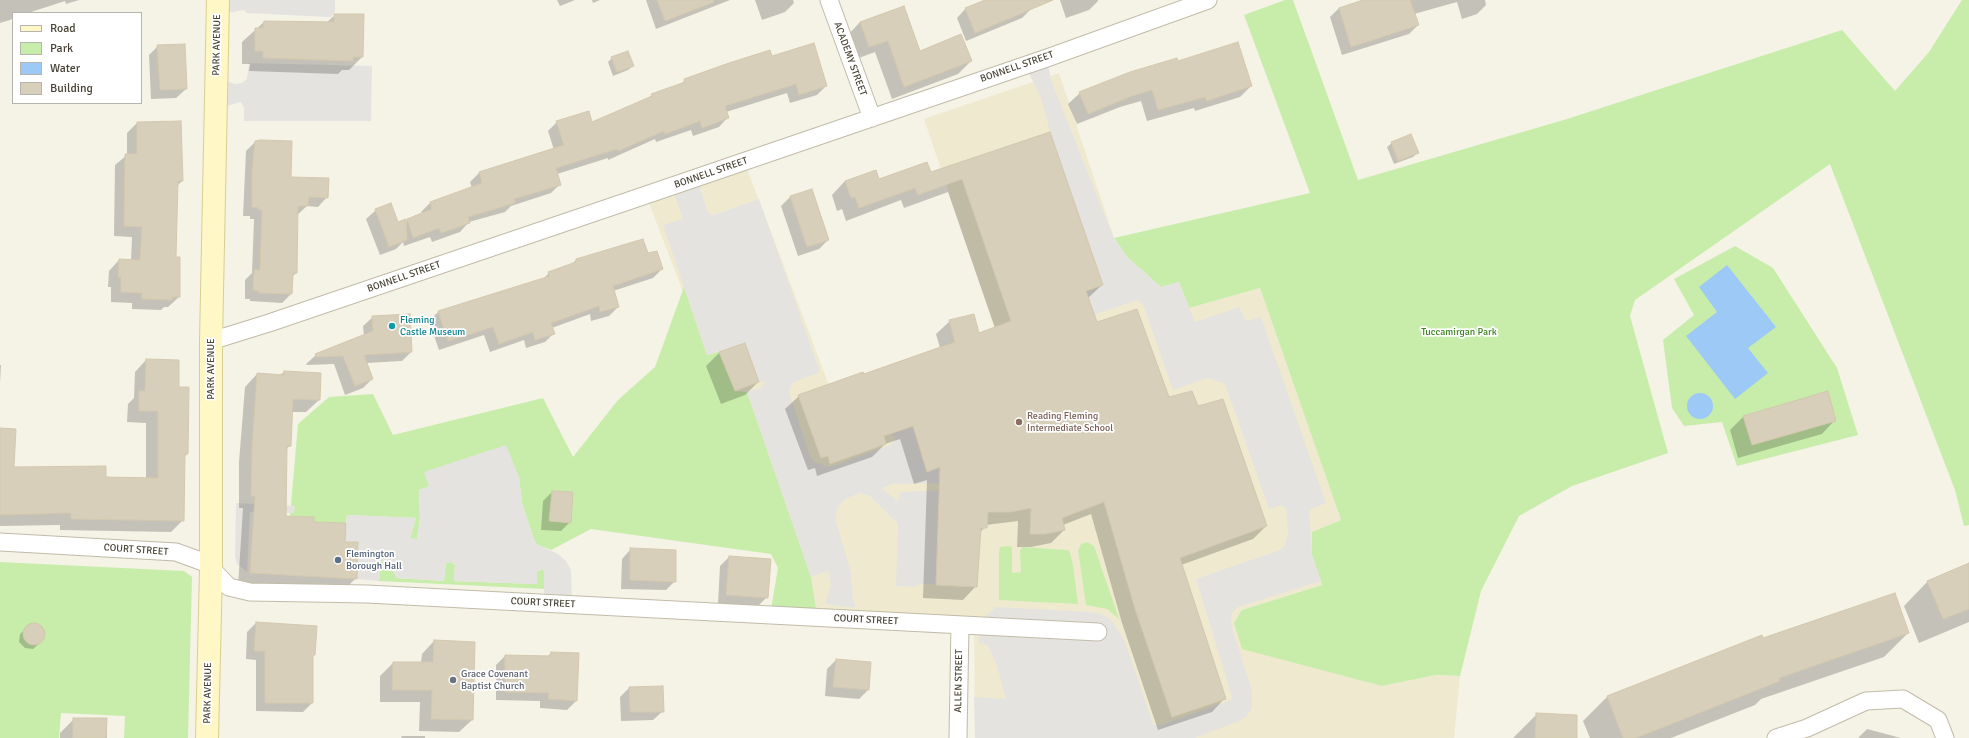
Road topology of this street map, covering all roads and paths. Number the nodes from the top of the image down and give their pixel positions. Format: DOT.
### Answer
graph roads {
  1 [pos="218,0"];
  2 [pos="829,0"];
  3 [pos="1208,0"];
  4 [pos="872,118"];
  5 [pos="211,341"];
  6 [pos="0,542"];
  7 [pos="211,570"];
  8 [pos="960,624"];
  9 [pos="1098,632"];
  10 [pos="207,738"];
  11 [pos="958,738"];
  12 [pos="1776,738"];
  13 [pos="1945,738"];
  1 -- 5 [label="street, PARK AVENUE"];
  2 -- 4 [label="street, ACADEMY STREET"];
  3 -- 4 [label="street, BONNELL STREET"];
  4 -- 5 [label="street, BONNELL STREET"];
  5 -- 7 [label="street, PARK AVENUE"];
  6 -- 7 [label="street, COURT STREET"];
  7 -- 8 [label="street, COURT STREET"];
  7 -- 10 [label="street, PARK AVENUE"];
  8 -- 9 [label="street, COURT STREET"];
  8 -- 11 [label="street, ALLEN STREET"];
  12 -- 13 [label="street"];
}
